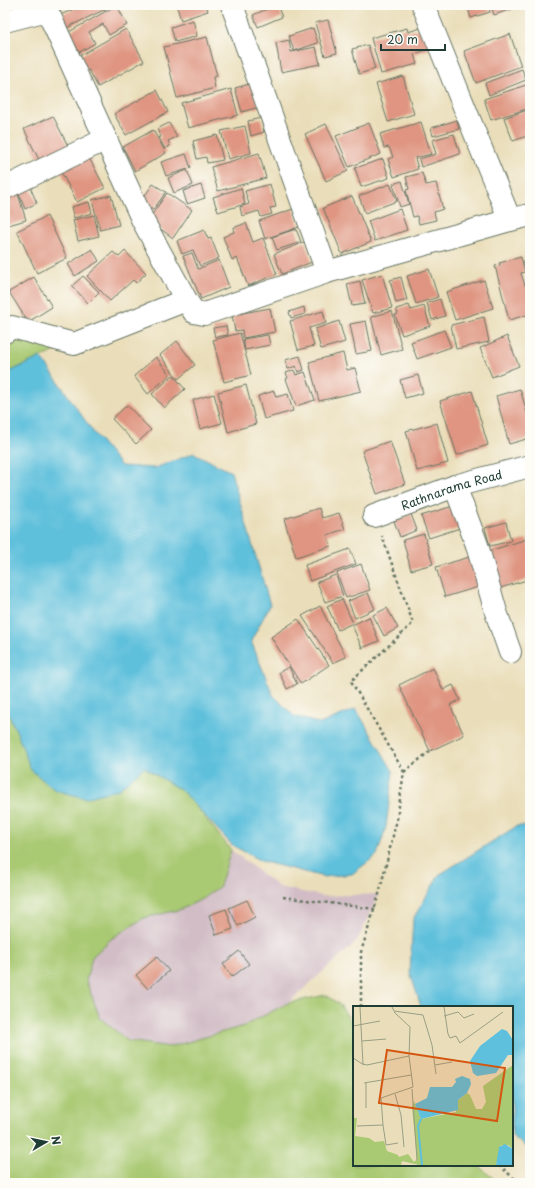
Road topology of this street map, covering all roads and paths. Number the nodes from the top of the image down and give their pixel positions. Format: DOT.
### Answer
graph roads {
  1 [pos="232,5"];
  2 [pos="423,5"];
  3 [pos="5,21"];
  4 [pos="106,139"];
  5 [pos="5,188"];
  6 [pos="520,218"];
  7 [pos="327,272"];
  8 [pos="186,300"];
  9 [pos="5,332"];
  10 [pos="530,466"];
  11 [pos="455,486"];
  12 [pos="374,516"];
  13 [pos="510,652"];
  14 [pos="430,751"];
  15 [pos="404,772"];
  16 [pos="283,897"];
  17 [pos="375,909"];
  18 [pos="361,1006"];
  19 [pos="500,1166"];
  20 [pos="519,1183"];
  1 -- 7 [label="street"];
  2 -- 6 [label="street"];
  3 -- 4 [label="street"];
  4 -- 5 [label="street"];
  4 -- 8 [label="street"];
  6 -- 7 [label="street"];
  7 -- 8 [label="street"];
  8 -- 9 [label="street"];
  10 -- 11 [label="street, Rathnarama Road"];
  11 -- 12 [label="street, Rathnarama Road"];
  11 -- 13 [label="street"];
  12 -- 15 [label="path"];
  14 -- 15 [label="path"];
  15 -- 17 [label="path"];
  16 -- 17 [label="path"];
  17 -- 18 [label="path"];
  19 -- 20 [label="path"];
}
